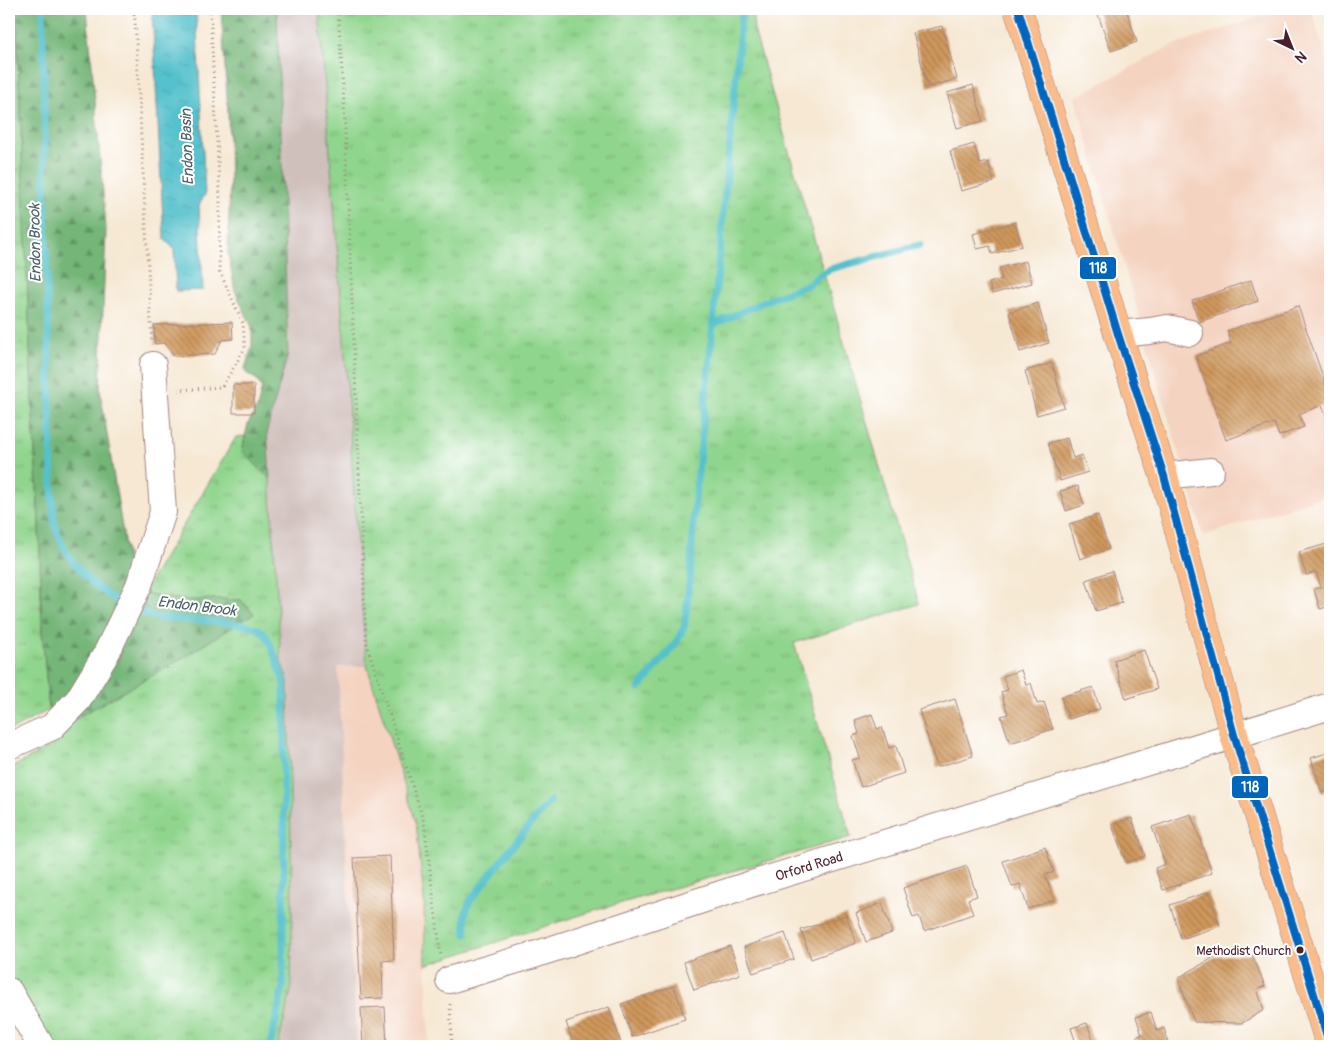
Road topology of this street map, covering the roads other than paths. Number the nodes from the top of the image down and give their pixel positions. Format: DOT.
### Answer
graph roads {
  1 [pos="1018,9"];
  2 [pos="1190,333"];
  3 [pos="1118,334"];
  4 [pos="153,365"];
  5 [pos="1211,471"];
  6 [pos="1164,476"];
  7 [pos="1330,706"];
  8 [pos="1234,735"];
  9 [pos="9,746"];
  10 [pos="448,980"];
  11 [pos="9,991"];
  12 [pos="41,1046"];
  13 [pos="1330,1046"];
  1 -- 3 [label="highway"];
  2 -- 3 [label="street"];
  3 -- 6 [label="highway"];
  4 -- 9 [label="street"];
  5 -- 6 [label="street"];
  6 -- 8 [label="highway"];
  7 -- 8 [label="street, Orford Road"];
  8 -- 10 [label="street, Orford Road"];
  8 -- 13 [label="highway"];
  11 -- 12 [label="street"];
}
